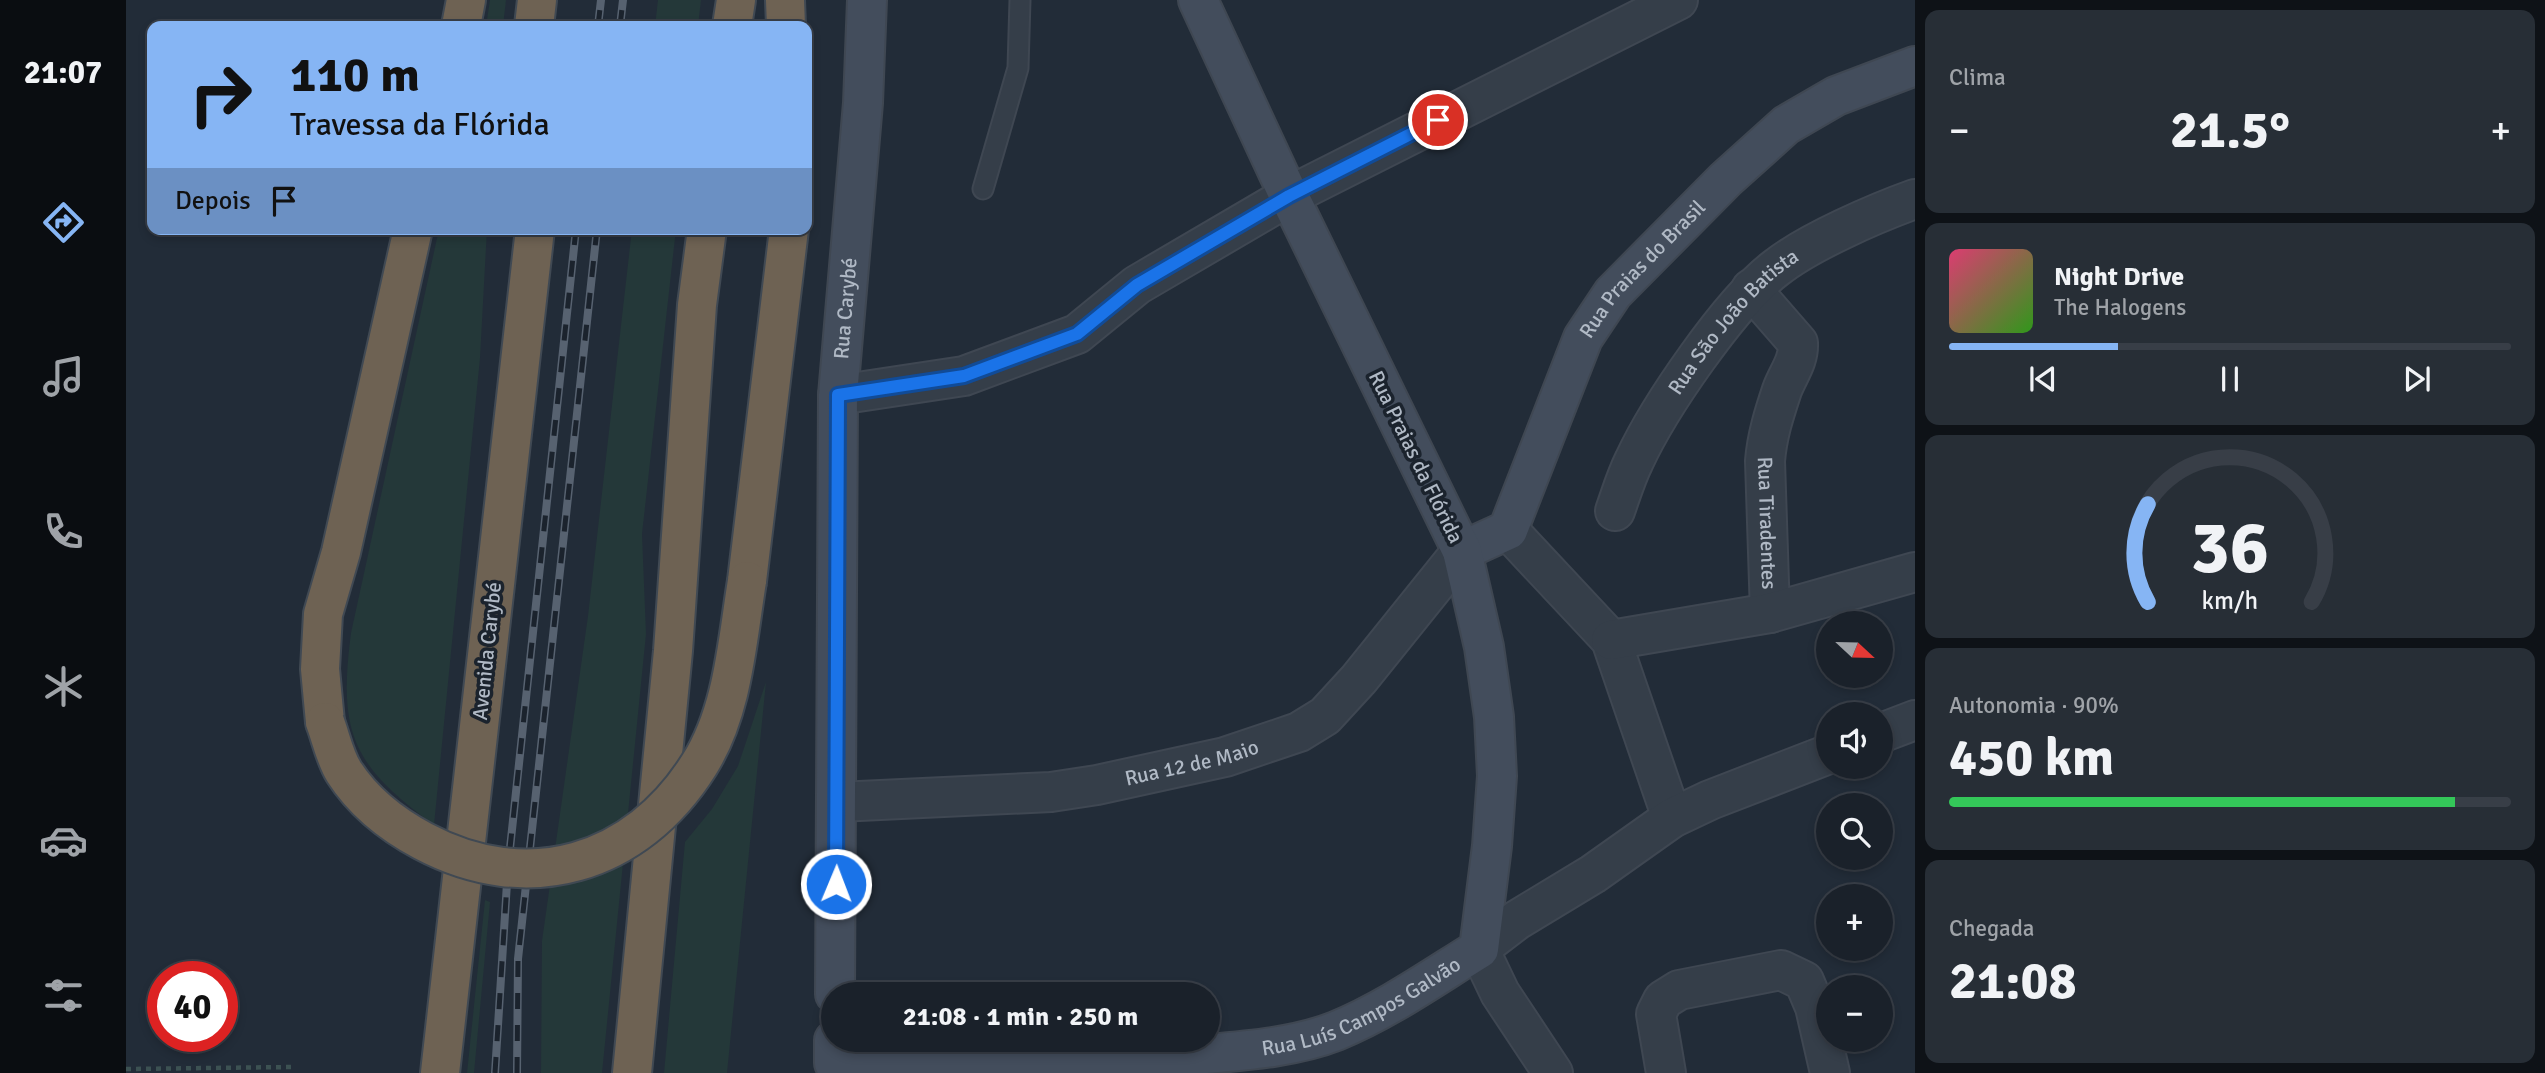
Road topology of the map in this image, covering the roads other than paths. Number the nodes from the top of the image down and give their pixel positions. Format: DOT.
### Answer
graph roads {
  1 [pos="466,0"];
  2 [pos="537,0"];
  3 [pos="559,0"];
  4 [pos="736,0"];
  5 [pos="785,0"];
  6 [pos="867,0"];
  7 [pos="1020,0"];
  8 [pos="1198,0"];
  9 [pos="1678,0"];
  10 [pos="462,21"];
  11 [pos="535,21"];
  12 [pos="557,21"];
  13 [pos="734,21"];
  14 [pos="786,21"];
  15 [pos="1915,66"];
  16 [pos="983,189"];
  17 [pos="1289,196"];
  18 [pos="1915,200"];
  19 [pos="412,235"];
  20 [pos="534,235"];
  21 [pos="706,235"];
  22 [pos="788,235"];
  23 [pos="1751,289"];
  24 [pos="838,395"];
  25 [pos="1615,510"];
  26 [pos="1508,530"];
  27 [pos="1462,551"];
  28 [pos="1915,572"];
  29 [pos="1770,613"];
  30 [pos="1611,640"];
  31 [pos="1915,720"];
  32 [pos="1893,728"];
  33 [pos="1816,759"];
  34 [pos="838,802"];
  35 [pos="1672,818"];
  36 [pos="1479,949"];
  37 [pos="835,982"];
  38 [pos="833,1058"];
  39 [pos="1144,1066"];
  40 [pos="440,1073"];
  41 [pos="632,1073"];
  42 [pos="1553,1073"];
  43 [pos="1666,1073"];
  44 [pos="1830,1073"];
  1 -- 10 [label="highway"];
  2 -- 11 [label="highway"];
  3 -- 12 [label="highway"];
  4 -- 13 [label="highway"];
  5 -- 14 [label="highway"];
  6 -- 24 [label="street, Rua Carybé"];
  7 -- 16 [label="lane"];
  8 -- 17 [label="street, Rua Praias da Flórida"];
  9 -- 17 [label="street"];
  15 -- 26 [label="street, Rua Praias do Brasil"];
  17 -- 24 [label="street"];
  17 -- 27 [label="street, Rua Praias da Flórida"];
  18 -- 23 [label="street, Rua São João Batista"];
  19 -- 22 [label="highway, bridge"];
  20 -- 40 [label="highway, Avenida Carybé"];
  21 -- 41 [label="highway"];
  23 -- 25 [label="street, Rua São João Batista"];
  23 -- 29 [label="street, Rua Tiradentes"];
  24 -- 34 [label="street, Rua Carybé"];
  26 -- 27 [label="street"];
  26 -- 30 [label="street"];
  27 -- 34 [label="street, Rua 12 de Maio"];
  27 -- 36 [label="street, Rua Praias da Flórida"];
  28 -- 29 [label="street"];
  29 -- 30 [label="street"];
  30 -- 35 [label="street"];
  31 -- 32 [label="street"];
  33 -- 35 [label="street, Rua Luís Campos Galvão"];
  34 -- 37 [label="street, Rua Carybé"];
  35 -- 36 [label="street, Rua Luís Campos Galvão"];
  36 -- 39 [label="street, Rua Luís Campos Galvão"];
  36 -- 42 [label="street"];
  38 -- 39 [label="street, Rua Luís Campos Galvão"];
  43 -- 44 [label="street"];
}
